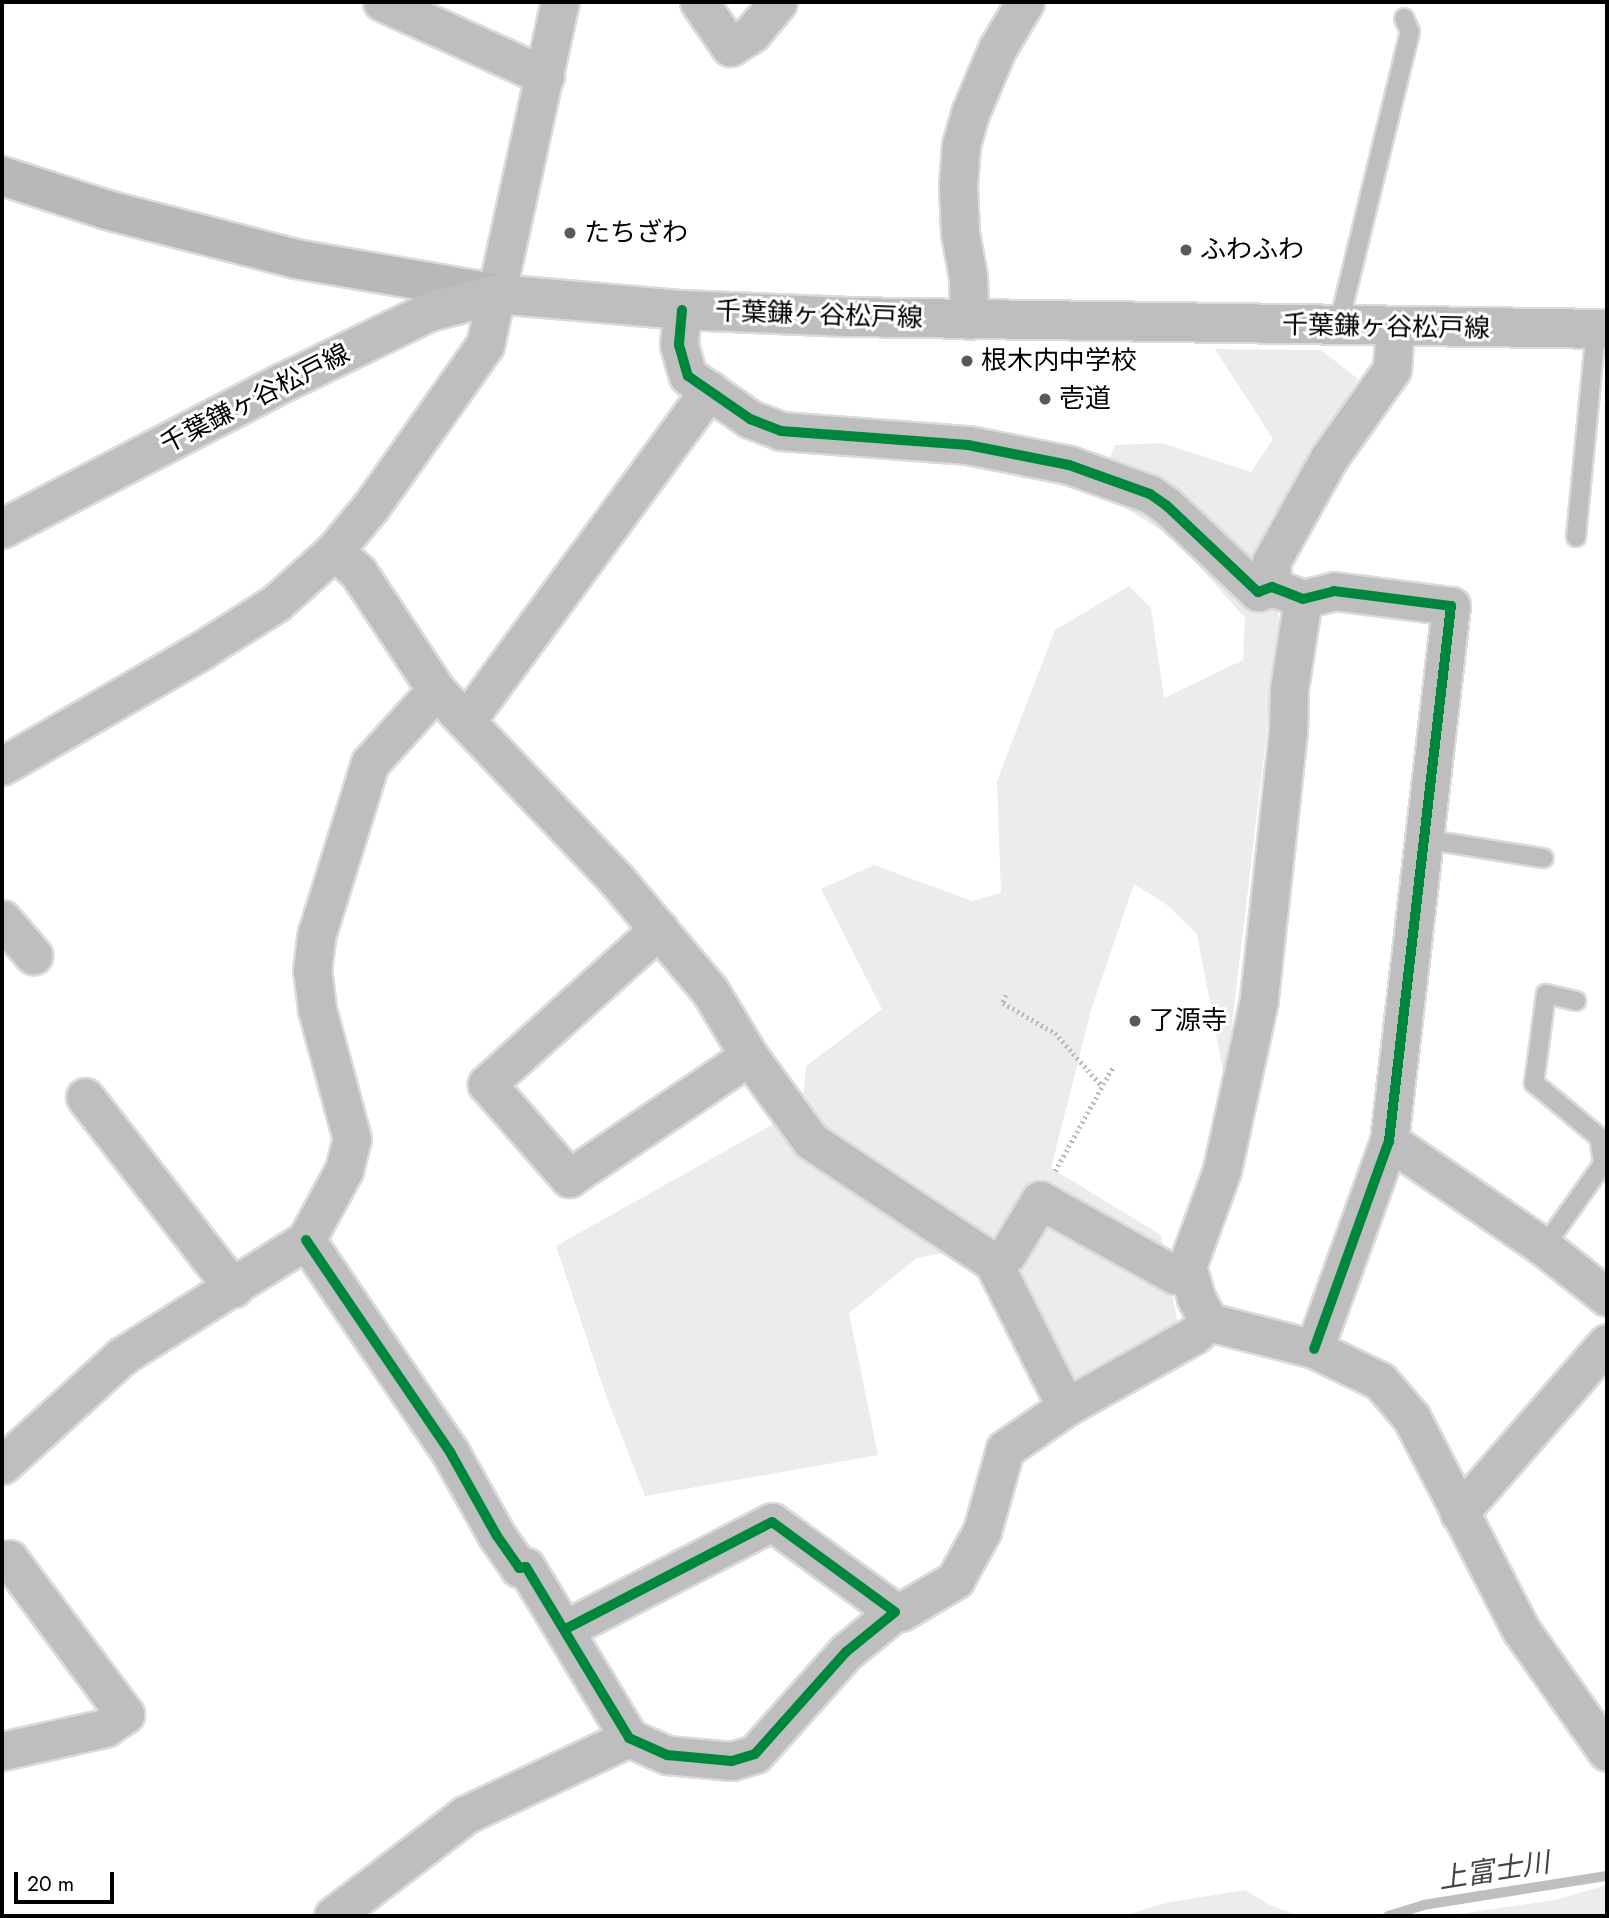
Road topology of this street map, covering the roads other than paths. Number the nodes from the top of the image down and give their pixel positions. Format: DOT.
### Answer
graph roads {
  1 [pos="382,2"];
  2 [pos="560,2"];
  3 [pos="699,2"];
  4 [pos="778,2"];
  5 [pos="1025,2"];
  6 [pos="1404,18"];
  7 [pos="545,76"];
  8 [pos="2,176"];
  9 [pos="498,294"];
  10 [pos="682,310"];
  11 [pos="968,320"];
  12 [pos="1338,327"];
  13 [pos="1395,327"];
  14 [pos="1601,329"];
  15 [pos="709,390"];
  16 [pos="3,527"];
  17 [pos="1576,537"];
  18 [pos="334,551"];
  19 [pos="1288,593"];
  20 [pos="436,690"];
  21 [pos="466,720"];
  22 [pos="2,766"];
  23 [pos="1424,839"];
  24 [pos="1543,858"];
  25 [pos="2,919"];
  26 [pos="659,929"];
  27 [pos="33,955"];
  28 [pos="1576,1001"];
  29 [pos="749,1056"];
  30 [pos="85,1097"];
  31 [pos="1389,1141"];
  32 [pos="306,1240"];
  33 [pos="1544,1247"];
  34 [pos="993,1262"];
  35 [pos="1189,1274"];
  36 [pos="233,1288"];
  37 [pos="1607,1297"];
  38 [pos="1209,1322"];
  39 [pos="1607,1343"];
  40 [pos="1314,1349"];
  41 [pos="1066,1407"];
  42 [pos="2,1465"];
  43 [pos="1459,1513"];
  44 [pos="2,1563"];
  45 [pos="895,1612"];
  46 [pos="566,1629"];
  47 [pos="629,1738"];
  48 [pos="2,1751"];
  49 [pos="1607,1752"];
  50 [pos="333,1916"];
  1 -- 7 [label="street"];
  2 -- 7 [label="street"];
  3 -- 4 [label="street"];
  5 -- 11 [label="street"];
  6 -- 12 [label="lane"];
  7 -- 9 [label="street"];
  8 -- 9 [label="street"];
  9 -- 10 [label="main road, 千葉鎌ヶ谷松戸線"];
  9 -- 16 [label="main road, 千葉鎌ヶ谷松戸線"];
  9 -- 18 [label="street"];
  10 -- 11 [label="main road, 千葉鎌ヶ谷松戸線"];
  10 -- 15 [label="street"];
  11 -- 12 [label="main road, 千葉鎌ヶ谷松戸線"];
  12 -- 13 [label="main road, 千葉鎌ヶ谷松戸線"];
  13 -- 14 [label="main road, 千葉鎌ヶ谷松戸線"];
  13 -- 19 [label="street"];
  14 -- 17 [label="lane"];
  15 -- 19 [label="street"];
  15 -- 21 [label="street"];
  18 -- 20 [label="street"];
  18 -- 22 [label="street"];
  19 -- 23 [label="street"];
  19 -- 35 [label="street"];
  20 -- 21 [label="street"];
  20 -- 32 [label="street"];
  21 -- 26 [label="street"];
  23 -- 24 [label="lane"];
  23 -- 31 [label="street"];
  25 -- 27 [label="street"];
  26 -- 29 [label="street"];
  26 -- 29 [label="street"];
  28 -- 33 [label="lane"];
  29 -- 34 [label="street"];
  30 -- 36 [label="street"];
  31 -- 33 [label="street"];
  31 -- 40 [label="street"];
  32 -- 36 [label="street"];
  32 -- 46 [label="street"];
  33 -- 37 [label="street"];
  34 -- 35 [label="street"];
  34 -- 41 [label="street"];
  35 -- 38 [label="street"];
  36 -- 42 [label="street"];
  38 -- 40 [label="street"];
  38 -- 41 [label="street"];
  39 -- 43 [label="street"];
  40 -- 43 [label="street"];
  41 -- 45 [label="street"];
  43 -- 49 [label="street"];
  44 -- 48 [label="street"];
  45 -- 46 [label="street"];
  45 -- 47 [label="street"];
  46 -- 47 [label="street"];
  47 -- 50 [label="street"];
}
